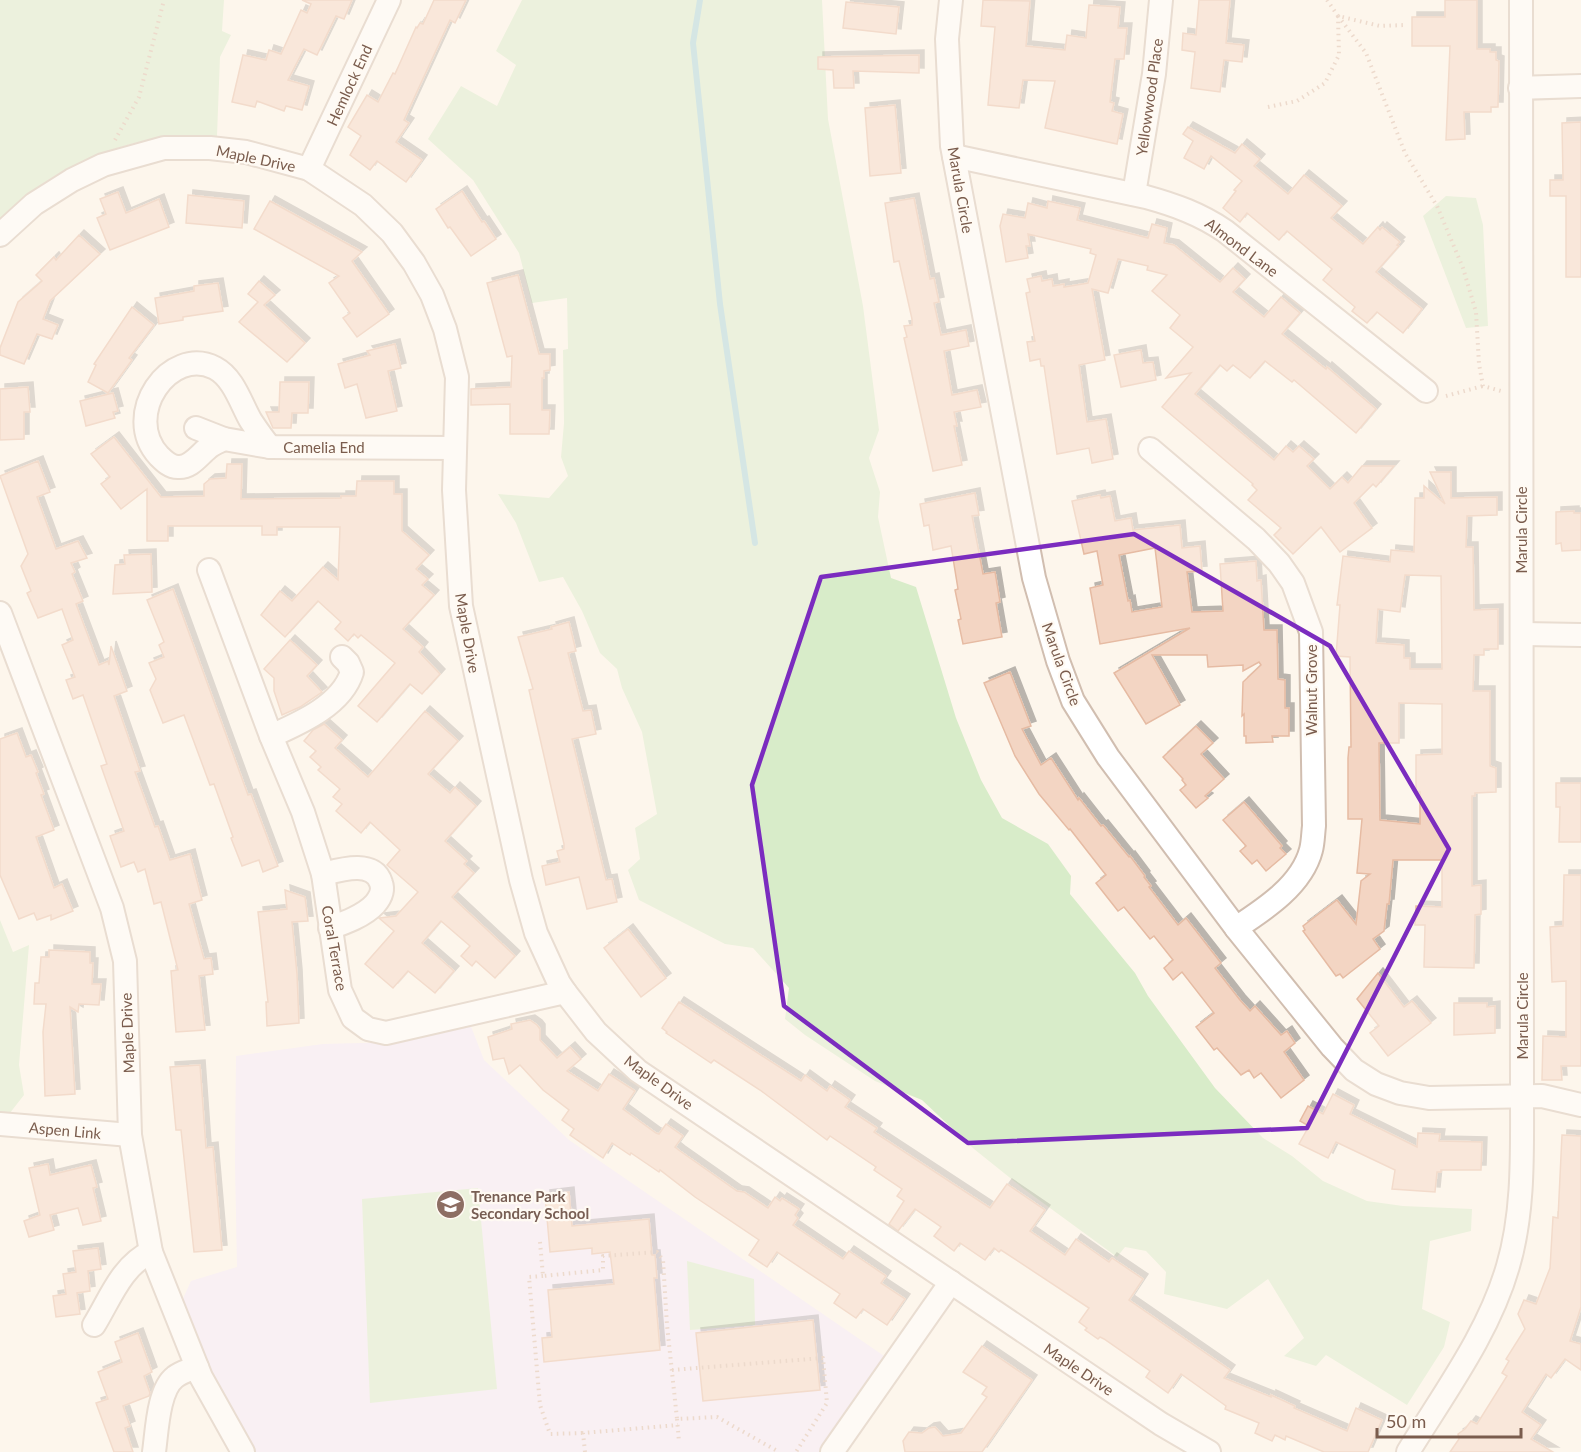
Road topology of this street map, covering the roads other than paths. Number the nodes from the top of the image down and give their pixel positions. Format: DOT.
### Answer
graph roads {
  1 [pos="389,0"];
  2 [pos="951,0"];
  3 [pos="1161,0"];
  4 [pos="1521,0"];
  5 [pos="1581,86"];
  6 [pos="1520,88"];
  7 [pos="954,156"];
  8 [pos="309,170"];
  9 [pos="1134,194"];
  10 [pos="0,235"];
  11 [pos="1426,391"];
  12 [pos="196,428"];
  13 [pos="224,439"];
  14 [pos="270,447"];
  15 [pos="455,448"];
  16 [pos="1150,449"];
  17 [pos="209,570"];
  18 [pos="0,613"];
  19 [pos="1522,634"];
  20 [pos="1581,634"];
  21 [pos="342,657"];
  22 [pos="271,736"];
  23 [pos="323,874"];
  24 [pos="330,928"];
  25 [pos="1236,928"];
  26 [pos="565,992"];
  27 [pos="1522,1096"];
  28 [pos="1581,1105"];
  29 [pos="0,1124"];
  30 [pos="130,1136"];
  31 [pos="151,1252"];
  32 [pos="951,1282"];
  33 [pos="94,1325"];
  34 [pos="196,1367"];
  35 [pos="154,1452"];
  36 [pos="243,1452"];
  37 [pos="832,1452"];
  38 [pos="1209,1452"];
  39 [pos="1408,1452"];
  1 -- 8 [label="street, Hemlock End"];
  2 -- 7 [label="street, Marula Circle"];
  3 -- 9 [label="street, Yellowwood Place"];
  4 -- 6 [label="street, Marula Circle"];
  5 -- 6 [label="street"];
  6 -- 19 [label="street, Marula Circle"];
  7 -- 9 [label="street, Almond Lane"];
  7 -- 25 [label="street, Marula Circle"];
  8 -- 10 [label="street, Maple Drive"];
  8 -- 15 [label="street, Maple Drive"];
  9 -- 11 [label="street, Almond Lane"];
  12 -- 13 [label="street, Camelia End"];
  13 -- 14 [label="street, Camelia End"];
  13 -- 14 [label="street"];
  14 -- 15 [label="street, Camelia End"];
  15 -- 26 [label="street, Maple Drive"];
  16 -- 25 [label="street, Walnut Grove"];
  17 -- 22 [label="street, Coral Terrace"];
  18 -- 30 [label="street, Maple Drive"];
  19 -- 20 [label="street"];
  19 -- 27 [label="street, Marula Circle"];
  21 -- 22 [label="street"];
  22 -- 23 [label="street, Coral Terrace"];
  23 -- 24 [label="street, Coral Terrace"];
  23 -- 24 [label="street"];
  24 -- 26 [label="street, Coral Terrace"];
  25 -- 27 [label="street, Marula Circle"];
  26 -- 32 [label="street, Maple Drive"];
  27 -- 28 [label="street"];
  27 -- 39 [label="street, Marula Circle"];
  29 -- 30 [label="street, Aspen Link"];
  30 -- 31 [label="street, Maple Drive"];
  31 -- 33 [label="street"];
  31 -- 34 [label="street, Maple Drive"];
  32 -- 37 [label="street"];
  32 -- 38 [label="street, Maple Drive"];
  34 -- 35 [label="street"];
  34 -- 36 [label="street, Maple Drive"];
}
